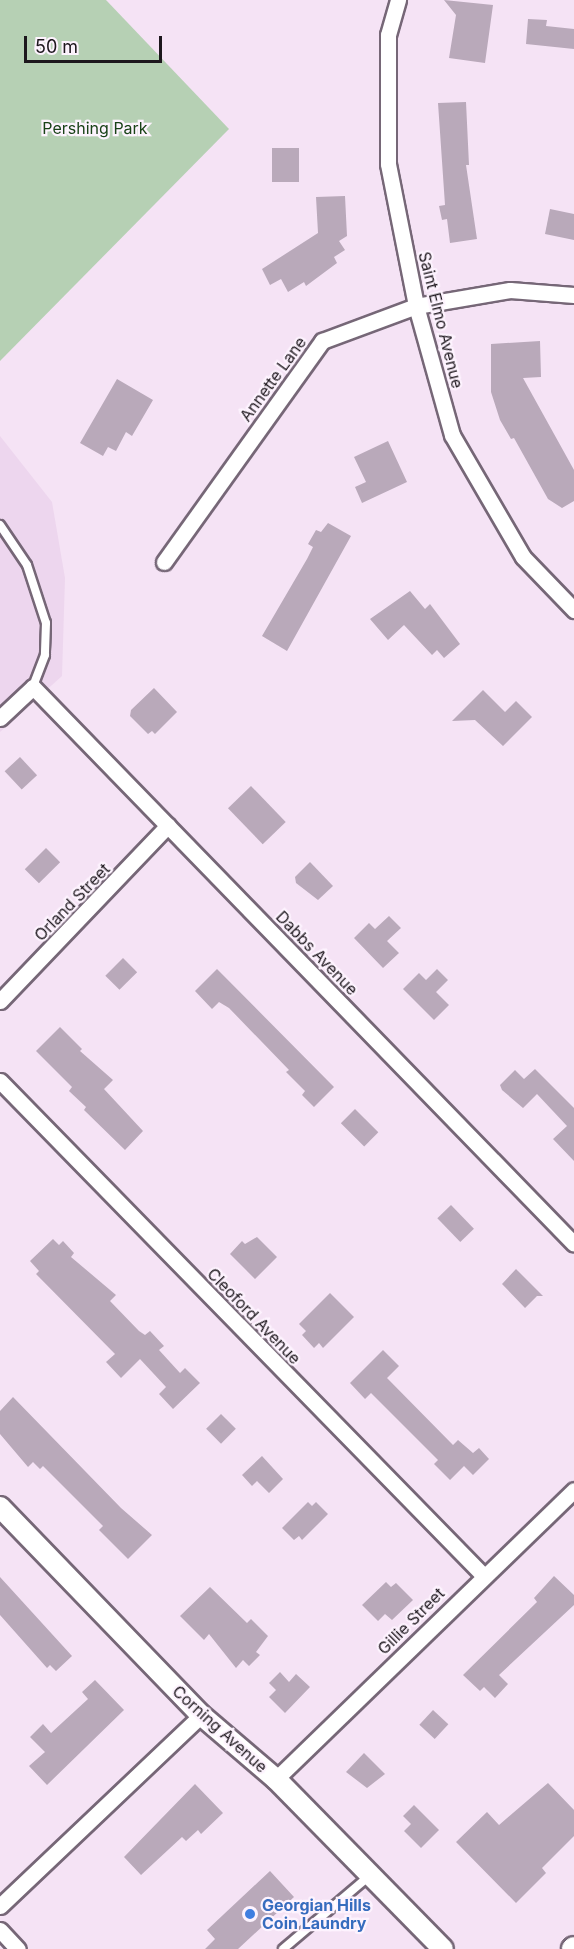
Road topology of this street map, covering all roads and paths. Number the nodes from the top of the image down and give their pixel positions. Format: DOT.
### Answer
graph roads {
  1 [pos="398,0"];
  2 [pos="574,295"];
  3 [pos="416,306"];
  4 [pos="0,525"];
  5 [pos="164,562"];
  6 [pos="574,610"];
  7 [pos="33,687"];
  8 [pos="0,718"];
  9 [pos="168,825"];
  10 [pos="0,1001"];
  11 [pos="0,1081"];
  12 [pos="574,1244"];
  13 [pos="574,1490"];
  14 [pos="0,1507"];
  15 [pos="483,1575"];
  16 [pos="201,1715"];
  17 [pos="276,1779"];
  18 [pos="370,1875"];
  19 [pos="0,1906"];
  20 [pos="0,1930"];
  21 [pos="18,1949"];
  22 [pos="283,1949"];
  23 [pos="443,1949"];
  1 -- 3 [label="street, Saint Elmo Avenue"];
  2 -- 3 [label="street, Annette Lane"];
  3 -- 5 [label="street, Annette Lane"];
  3 -- 6 [label="street, Saint Elmo Avenue"];
  4 -- 7 [label="lane"];
  7 -- 8 [label="street"];
  7 -- 9 [label="street, Dabbs Avenue"];
  9 -- 10 [label="street, Orland Street"];
  9 -- 12 [label="street, Dabbs Avenue"];
  11 -- 15 [label="street, Cleoford Avenue"];
  13 -- 15 [label="street, Gillie Street"];
  14 -- 16 [label="street, Corning Avenue"];
  15 -- 17 [label="street, Gillie Street"];
  16 -- 17 [label="street, Corning Avenue"];
  16 -- 19 [label="street"];
  17 -- 18 [label="street, Corning Avenue"];
  18 -- 22 [label="lane"];
  18 -- 23 [label="street, Corning Avenue"];
  20 -- 21 [label="street"];
}
